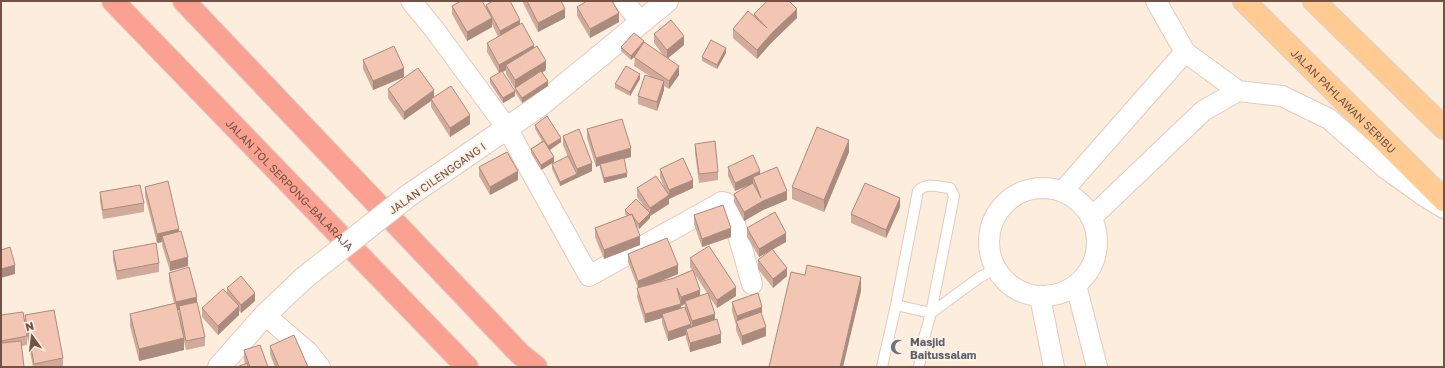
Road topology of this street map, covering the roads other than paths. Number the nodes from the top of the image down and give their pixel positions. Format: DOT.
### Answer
graph roads {
  1 [pos="113,1"];
  2 [pos="184,1"];
  3 [pos="411,1"];
  4 [pos="624,1"];
  5 [pos="667,1"];
  6 [pos="1156,1"];
  7 [pos="1244,1"];
  8 [pos="1314,1"];
  9 [pos="641,23"];
  10 [pos="1185,52"];
  11 [pos="1238,92"];
  12 [pos="506,128"];
  13 [pos="1444,128"];
  14 [pos="1062,192"];
  15 [pos="1444,200"];
  16 [pos="1444,208"];
  17 [pos="1091,218"];
  18 [pos="994,270"];
  19 [pos="752,284"];
  20 [pos="1076,286"];
  21 [pos="1040,297"];
  22 [pos="896,305"];
  23 [pos="931,313"];
  24 [pos="265,315"];
  25 [pos="314,362"];
  26 [pos="219,367"];
  27 [pos="467,367"];
  28 [pos="536,367"];
  29 [pos="882,367"];
  30 [pos="919,367"];
  31 [pos="1054,367"];
  32 [pos="1097,367"];
  1 -- 27 [label="highway, JALAN TOL SERPONG–BALARAJA"];
  2 -- 28 [label="highway"];
  3 -- 12 [label="street"];
  4 -- 9 [label="street"];
  5 -- 9 [label="street, JALAN CILENGGANG I"];
  6 -- 10 [label="street"];
  7 -- 15 [label="main road, JALAN PAHLAWAN SERIBU"];
  8 -- 13 [label="main road"];
  9 -- 12 [label="street, JALAN CILENGGANG I"];
  10 -- 11 [label="street"];
  10 -- 14 [label="street"];
  11 -- 16 [label="street"];
  11 -- 17 [label="street"];
  12 -- 19 [label="street"];
  12 -- 24 [label="street, JALAN CILENGGANG I, bridge"];
  14 -- 17 [label="street"];
  14 -- 18 [label="street"];
  17 -- 20 [label="street"];
  18 -- 21 [label="street"];
  18 -- 23 [label="lane"];
  20 -- 21 [label="street"];
  20 -- 32 [label="street"];
  21 -- 31 [label="street"];
  22 -- 23 [label="lane"];
  22 -- 23 [label="lane"];
  22 -- 29 [label="lane"];
  23 -- 30 [label="lane"];
  24 -- 25 [label="street"];
  24 -- 26 [label="street, JALAN CILENGGANG I"];
}
